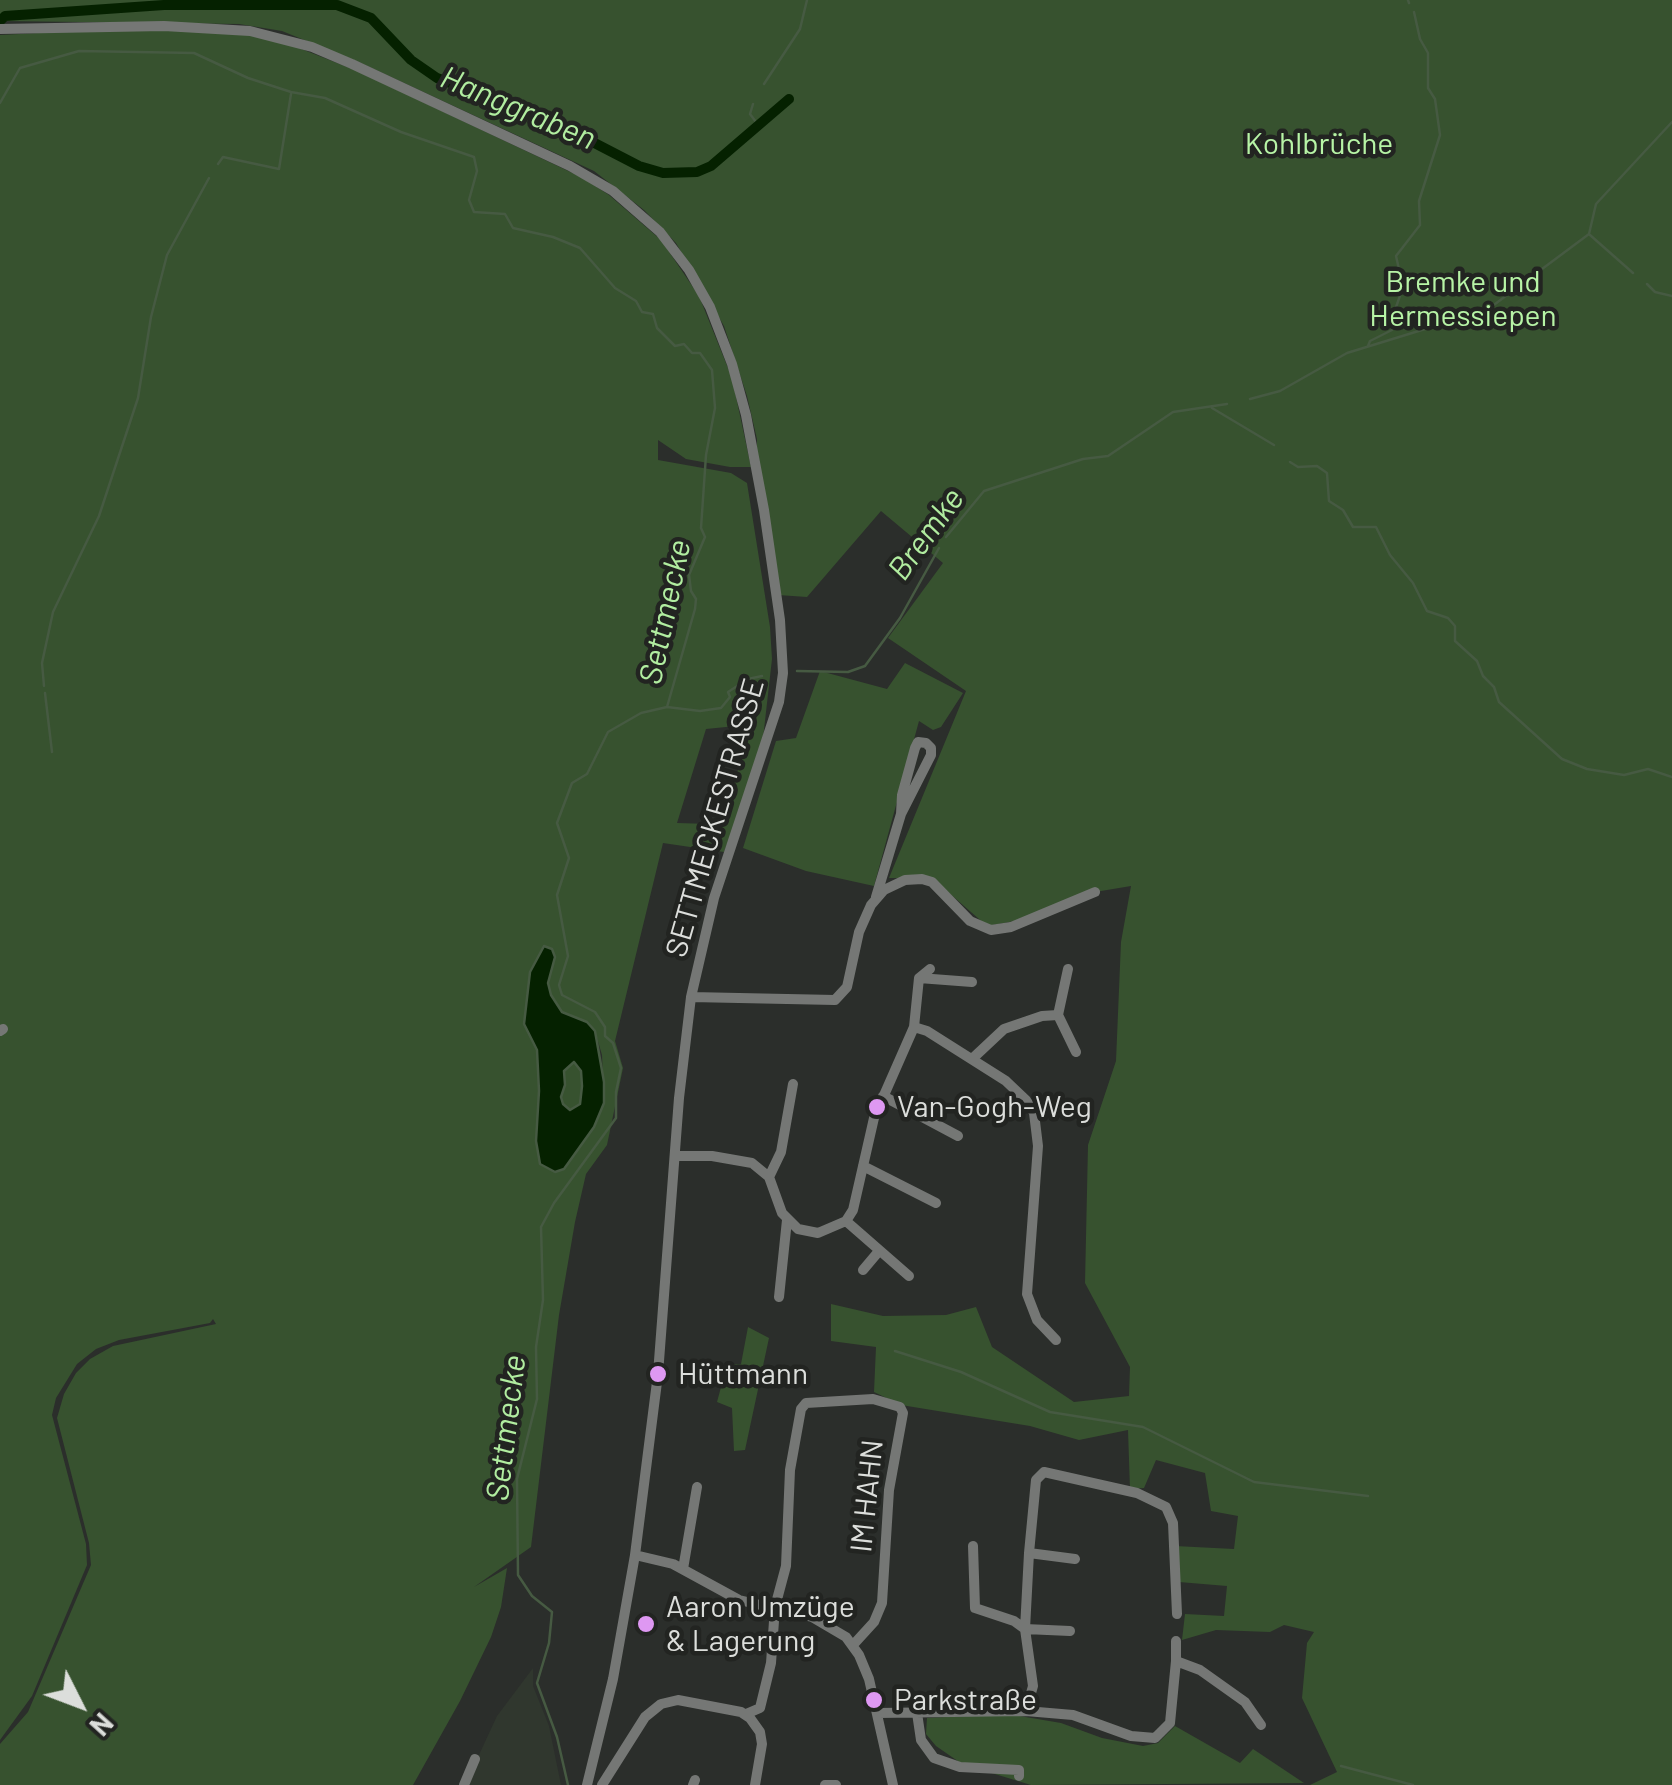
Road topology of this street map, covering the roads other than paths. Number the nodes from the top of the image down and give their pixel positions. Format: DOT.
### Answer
graph roads {
  1 [pos="0,28"];
  2 [pos="901,814"];
  3 [pos="1095,892"];
  4 [pos="876,898"];
  5 [pos="930,969"];
  6 [pos="1068,969"];
  7 [pos="919,978"];
  8 [pos="972,982"];
  9 [pos="690,997"];
  10 [pos="1058,1015"];
  11 [pos="914,1026"];
  12 [pos="1076,1052"];
  13 [pos="972,1059"];
  14 [pos="793,1084"];
  15 [pos="883,1096"];
  16 [pos="958,1136"];
  17 [pos="676,1156"];
  18 [pos="863,1166"];
  19 [pos="769,1177"];
  20 [pos="936,1203"];
  21 [pos="787,1220"];
  22 [pos="846,1221"];
  23 [pos="879,1251"];
  24 [pos="862,1270"];
  25 [pos="910,1276"];
  26 [pos="778,1297"];
  27 [pos="1056,1340"];
  28 [pos="698,1487"];
  29 [pos="973,1546"];
  30 [pos="1029,1553"];
  31 [pos="635,1555"];
  32 [pos="1075,1559"];
  33 [pos="683,1569"];
  34 [pos="774,1607"];
  35 [pos="1176,1614"];
  36 [pos="1025,1630"];
  37 [pos="1070,1630"];
  38 [pos="1176,1641"];
  39 [pos="853,1646"];
  40 [pos="1176,1662"];
  41 [pos="1026,1710"];
  42 [pos="917,1713"];
  43 [pos="746,1714"];
  44 [pos="878,1714"];
  45 [pos="1261,1725"];
  46 [pos="475,1759"];
  47 [pos="1019,1776"];
  48 [pos="464,1785"];
  49 [pos="587,1785"];
  50 [pos="602,1785"];
  51 [pos="755,1785"];
  52 [pos="825,1785"];
  53 [pos="836,1785"];
  54 [pos="893,1785"];
  1 -- 9 [label="street, SETTMECKESTRASSE"];
  2 -- 2 [label="street"];
  2 -- 4 [label="street"];
  3 -- 4 [label="street"];
  4 -- 9 [label="street"];
  5 -- 7 [label="street"];
  6 -- 10 [label="street"];
  7 -- 8 [label="street"];
  7 -- 11 [label="street"];
  9 -- 17 [label="street, SETTMECKESTRASSE"];
  10 -- 12 [label="street"];
  10 -- 13 [label="street"];
  11 -- 13 [label="street"];
  11 -- 15 [label="street"];
  13 -- 27 [label="street"];
  14 -- 19 [label="street"];
  15 -- 16 [label="street"];
  15 -- 18 [label="street"];
  17 -- 19 [label="street"];
  17 -- 31 [label="street, SETTMECKESTRASSE"];
  18 -- 20 [label="street"];
  18 -- 22 [label="street"];
  19 -- 21 [label="street"];
  21 -- 22 [label="street"];
  21 -- 26 [label="street"];
  22 -- 23 [label="street"];
  23 -- 24 [label="street"];
  23 -- 25 [label="street"];
  28 -- 33 [label="street"];
  29 -- 36 [label="street"];
  30 -- 32 [label="street"];
  30 -- 35 [label="street"];
  30 -- 36 [label="street"];
  31 -- 33 [label="street"];
  31 -- 49 [label="street, SETTMECKESTRASSE"];
  33 -- 34 [label="street"];
  34 -- 39 [label="street"];
  34 -- 39 [label="street, IM HAHN"];
  34 -- 43 [label="street"];
  36 -- 37 [label="street"];
  36 -- 41 [label="street"];
  38 -- 40 [label="street"];
  39 -- 44 [label="street"];
  40 -- 41 [label="street"];
  40 -- 45 [label="street"];
  41 -- 42 [label="street"];
  42 -- 44 [label="street"];
  42 -- 47 [label="street"];
  43 -- 50 [label="street"];
  43 -- 51 [label="street"];
  44 -- 54 [label="street"];
  46 -- 48 [label="street"];
  52 -- 53 [label="street"];
}
